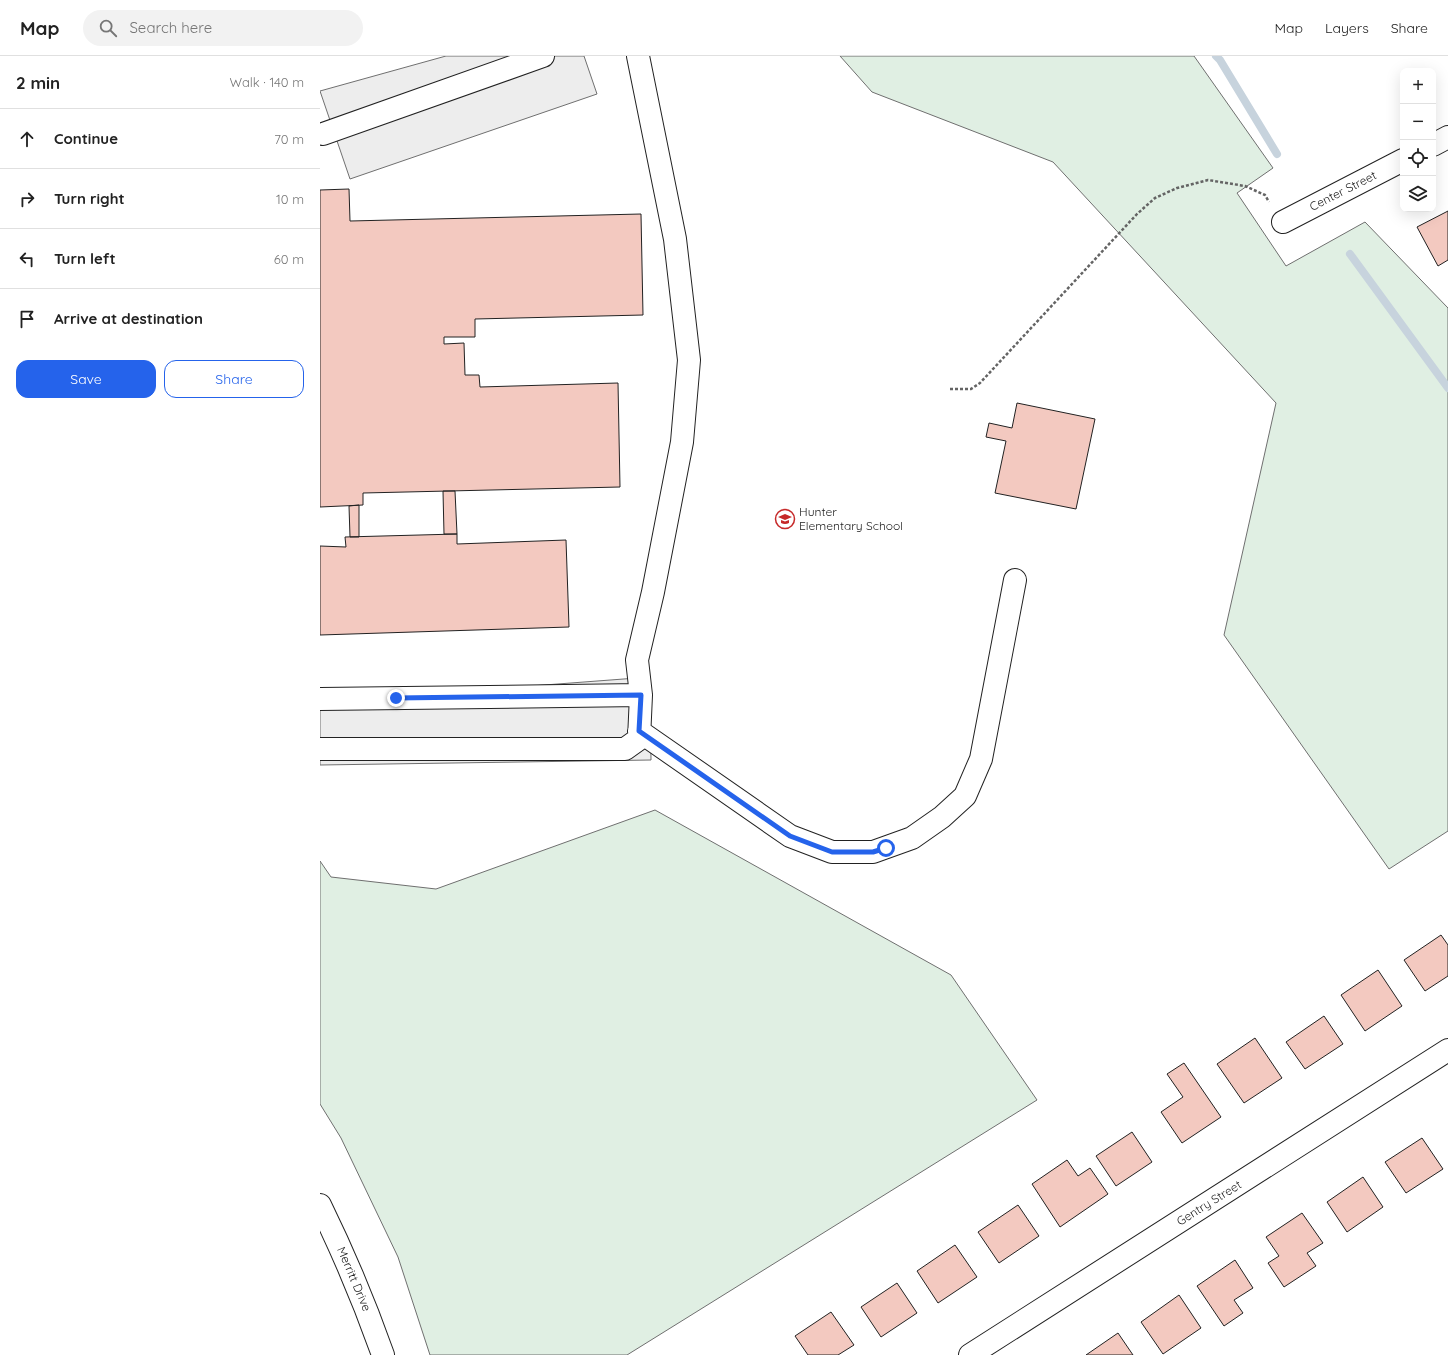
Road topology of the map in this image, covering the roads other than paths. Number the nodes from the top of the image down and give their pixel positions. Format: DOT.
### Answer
graph roads {
  1 [pos="544,56"];
  2 [pos="638,56"];
  3 [pos="323,134"];
  4 [pos="1448,137"];
  5 [pos="1436,143"];
  6 [pos="1400,162"];
  7 [pos="1283,222"];
  8 [pos="1015,580"];
  9 [pos="641,695"];
  10 [pos="320,699"];
  11 [pos="639,731"];
  12 [pos="320,748"];
  13 [pos="1448,1050"];
  14 [pos="320,1205"];
  15 [pos="383,1355"];
  16 [pos="970,1355"];
  1 -- 3 [label="street"];
  2 -- 9 [label="street"];
  4 -- 5 [label="street"];
  6 -- 7 [label="street, Center Street"];
  8 -- 11 [label="street"];
  9 -- 10 [label="street"];
  9 -- 11 [label="street"];
  11 -- 12 [label="street"];
  13 -- 16 [label="street, Gentry Street"];
  14 -- 15 [label="street, Merritt Drive"];
}
